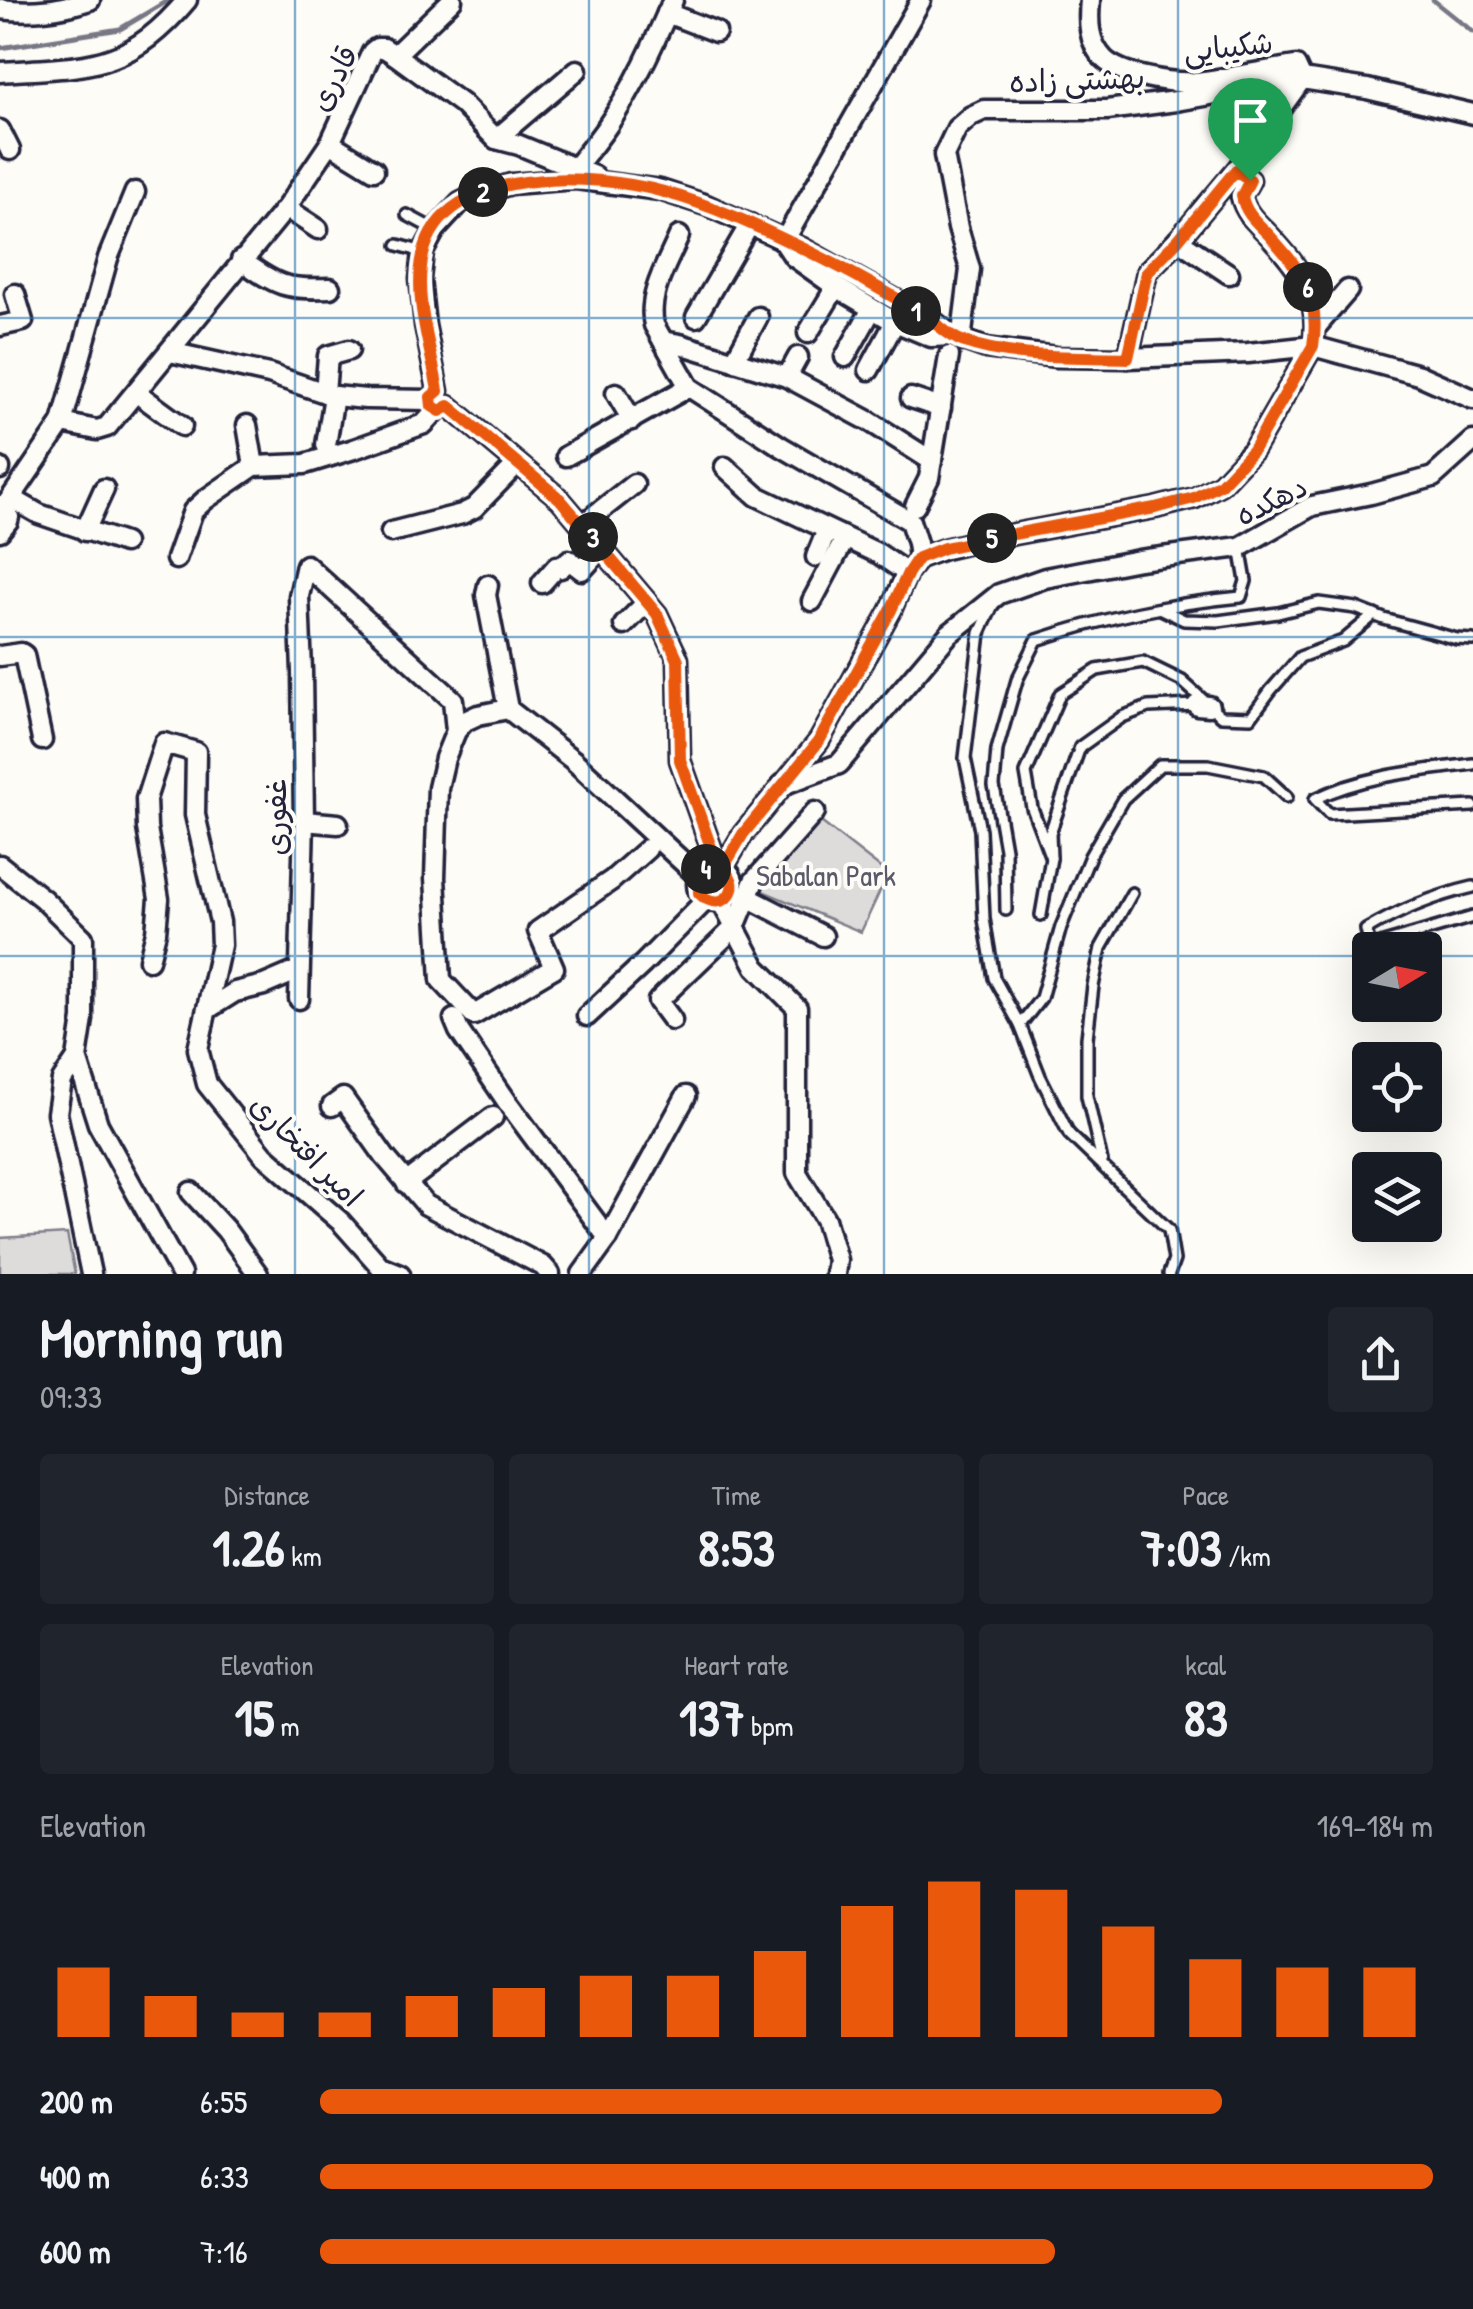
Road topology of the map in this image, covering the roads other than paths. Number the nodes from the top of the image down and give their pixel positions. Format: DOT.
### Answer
graph roads {
  1 [pos="90,0"];
  2 [pos="187,0"];
  3 [pos="452,0"];
  4 [pos="921,0"];
  5 [pos="1090,0"];
  6 [pos="670,7"];
  7 [pos="0,8"];
  8 [pos="716,32"];
  9 [pos="396,55"];
  10 [pos="577,70"];
  11 [pos="0,72"];
  12 [pos="1302,79"];
  13 [pos="1473,114"];
  14 [pos="0,130"];
  15 [pos="496,140"];
  16 [pos="330,143"];
  17 [pos="10,150"];
  18 [pos="575,168"];
  19 [pos="374,170"];
  20 [pos="1247,178"];
  21 [pos="613,183"];
  22 [pos="135,192"];
  23 [pos="286,208"];
  24 [pos="407,216"];
  25 [pos="750,224"];
  26 [pos="318,228"];
  27 [pos="435,230"];
  28 [pos="679,236"];
  29 [pos="1178,240"];
  30 [pos="784,241"];
  31 [pos="398,245"];
  32 [pos="423,252"];
  33 [pos="241,260"];
  34 [pos="1229,274"];
  35 [pos="836,287"];
  36 [pos="330,288"];
  37 [pos="1348,290"];
  38 [pos="15,294"];
  39 [pos="872,309"];
  40 [pos="696,317"];
  41 [pos="758,317"];
  42 [pos="895,322"];
  43 [pos="0,326"];
  44 [pos="808,333"];
  45 [pos="1314,336"];
  46 [pos="956,339"];
  47 [pos="662,341"];
  48 [pos="349,350"];
  49 [pos="170,352"];
  50 [pos="949,356"];
  51 [pos="798,357"];
  52 [pos="846,358"];
  53 [pos="1128,358"];
  54 [pos="734,361"];
  55 [pos="869,370"];
  56 [pos="788,378"];
  57 [pos="689,387"];
  58 [pos="137,392"];
  59 [pos="616,394"];
  60 [pos="330,395"];
  61 [pos="911,398"];
  62 [pos="1473,399"];
  63 [pos="439,402"];
  64 [pos="878,402"];
  65 [pos="941,408"];
  66 [pos="632,420"];
  67 [pos="868,421"];
  68 [pos="62,423"];
  69 [pos="247,425"];
  70 [pos="182,426"];
  71 [pos="1473,441"];
  72 [pos="326,444"];
  73 [pos="566,456"];
  74 [pos="932,461"];
  75 [pos="517,464"];
  76 [pos="725,468"];
  77 [pos="247,471"];
  78 [pos="634,484"];
  79 [pos="104,489"];
  80 [pos="5,504"];
  81 [pos="912,514"];
  82 [pos="582,525"];
  83 [pos="827,530"];
  84 [pos="0,531"];
  85 [pos="86,531"];
  86 [pos="391,532"];
  87 [pos="845,539"];
  88 [pos="124,544"];
  89 [pos="1240,547"];
  90 [pos="602,548"];
  91 [pos="816,557"];
  92 [pos="176,559"];
  93 [pos="913,566"];
  94 [pos="542,583"];
  95 [pos="488,585"];
  96 [pos="999,594"];
  97 [pos="812,601"];
  98 [pos="647,602"];
  99 [pos="1158,608"];
  100 [pos="1374,615"];
  101 [pos="624,626"];
  102 [pos="1473,640"];
  103 [pos="0,656"];
  104 [pos="1203,705"];
  105 [pos="508,709"];
  106 [pos="456,731"];
  107 [pos="42,740"];
  108 [pos="1473,764"];
  109 [pos="782,786"];
  110 [pos="1287,797"];
  111 [pos="1473,806"];
  112 [pos="815,812"];
  113 [pos="304,821"];
  114 [pos="338,824"];
  115 [pos="647,849"];
  116 [pos="1051,858"];
  117 [pos="0,865"];
  118 [pos="720,868"];
  119 [pos="699,877"];
  120 [pos="1473,887"];
  121 [pos="1132,893"];
  122 [pos="748,896"];
  123 [pos="714,900"];
  124 [pos="1006,910"];
  125 [pos="1041,915"];
  126 [pos="1473,917"];
  127 [pos="735,927"];
  128 [pos="824,936"];
  129 [pos="148,960"];
  130 [pos="299,970"];
  131 [pos="299,998"];
  132 [pos="208,1009"];
  133 [pos="587,1016"];
  134 [pos="454,1019"];
  135 [pos="672,1020"];
  136 [pos="1020,1024"];
  137 [pos="78,1058"];
  138 [pos="686,1096"];
  139 [pos="332,1106"];
  140 [pos="493,1116"];
  141 [pos="1103,1164"];
  142 [pos="406,1184"];
  143 [pos="191,1192"];
  144 [pos="608,1238"];
  145 [pos="90,1274"];
  146 [pos="181,1274"];
  147 [pos="258,1274"];
  148 [pos="400,1274"];
  149 [pos="550,1274"];
  150 [pos="582,1274"];
  151 [pos="835,1274"];
  152 [pos="1169,1274"];
  1 -- 7 [label="street"];
  2 -- 11 [label="street"];
  3 -- 9 [label="street"];
  4 -- 30 [label="street"];
  5 -- 12 [label="street, شکیبایی"];
  6 -- 8 [label="street"];
  6 -- 18 [label="street"];
  9 -- 15 [label="street, قادری"];
  9 -- 16 [label="street, قادری"];
  10 -- 15 [label="street"];
  12 -- 13 [label="street, شکیبایی"];
  12 -- 20 [label="street"];
  12 -- 46 [label="street, بهشتی زاده"];
  14 -- 17 [label="street"];
  15 -- 18 [label="street, قادری"];
  16 -- 19 [label="street"];
  16 -- 23 [label="street, قادری"];
  18 -- 21 [label="street, قادری"];
  20 -- 29 [label="street"];
  20 -- 45 [label="street"];
  21 -- 25 [label="street"];
  21 -- 27 [label="street"];
  22 -- 68 [label="street"];
  23 -- 26 [label="street"];
  23 -- 33 [label="street, قادری"];
  24 -- 27 [label="lane"];
  25 -- 30 [label="street"];
  25 -- 40 [label="street"];
  27 -- 32 [label="street"];
  28 -- 47 [label="street"];
  29 -- 34 [label="street"];
  29 -- 53 [label="street"];
  30 -- 35 [label="street"];
  30 -- 46 [label="street"];
  31 -- 32 [label="lane"];
  32 -- 63 [label="street"];
  33 -- 36 [label="street"];
  33 -- 49 [label="street, قادری"];
  35 -- 39 [label="street"];
  35 -- 44 [label="street"];
  37 -- 45 [label="street"];
  38 -- 43 [label="street"];
  39 -- 42 [label="street"];
  39 -- 52 [label="street"];
  41 -- 54 [label="street"];
  42 -- 46 [label="street"];
  42 -- 55 [label="street"];
  45 -- 53 [label="street"];
  45 -- 62 [label="street"];
  45 -- 93 [label="street"];
  46 -- 53 [label="street"];
  47 -- 54 [label="street"];
  47 -- 57 [label="street"];
  48 -- 60 [label="street"];
  49 -- 58 [label="street, قادری"];
  49 -- 60 [label="street"];
  50 -- 65 [label="street"];
  51 -- 56 [label="street"];
  54 -- 56 [label="street"];
  56 -- 67 [label="street"];
  57 -- 66 [label="street"];
  57 -- 81 [label="street"];
  58 -- 68 [label="street, قادری"];
  58 -- 70 [label="street"];
  59 -- 66 [label="street"];
  60 -- 63 [label="street"];
  60 -- 72 [label="street"];
  61 -- 65 [label="street"];
  63 -- 75 [label="street"];
  63 -- 77 [label="street"];
  64 -- 67 [label="street"];
  65 -- 74 [label="street"];
  66 -- 73 [label="street"];
  67 -- 74 [label="street"];
  68 -- 80 [label="street"];
  69 -- 77 [label="street"];
  71 -- 89 [label="street, دهکده"];
  74 -- 81 [label="street"];
  75 -- 82 [label="street"];
  75 -- 86 [label="street"];
  76 -- 83 [label="street"];
  77 -- 92 [label="street"];
  78 -- 82 [label="street"];
  79 -- 85 [label="street"];
  80 -- 84 [label="street"];
  80 -- 85 [label="street"];
  81 -- 93 [label="street"];
  82 -- 90 [label="street"];
  83 -- 87 [label="street"];
  83 -- 91 [label="street"];
  85 -- 88 [label="street"];
  87 -- 93 [label="street"];
  87 -- 97 [label="street"];
  89 -- 96 [label="street, دهکده"];
  89 -- 99 [label="lane"];
  90 -- 94 [label="street"];
  90 -- 98 [label="street"];
  93 -- 109 [label="street"];
  95 -- 105 [label="street"];
  96 -- 109 [label="street, دهکده"];
  96 -- 136 [label="lane"];
  98 -- 101 [label="street"];
  98 -- 118 [label="street"];
  99 -- 100 [label="lane"];
  99 -- 124 [label="lane"];
  100 -- 102 [label="lane"];
  100 -- 104 [label="lane"];
  103 -- 107 [label="street"];
  104 -- 116 [label="lane"];
  104 -- 116 [label="lane"];
  105 -- 106 [label="street"];
  105 -- 119 [label="street"];
  106 -- 113 [label="street, غفوری"];
  106 -- 115 [label="street"];
  108 -- 111 [label="lane"];
  109 -- 118 [label="street, دهکده"];
  110 -- 136 [label="lane"];
  112 -- 122 [label="street"];
  113 -- 114 [label="street"];
  113 -- 130 [label="street, غفوری"];
  116 -- 125 [label="lane"];
  117 -- 137 [label="street"];
  118 -- 119 [label="street"];
  118 -- 123 [label="street"];
  119 -- 123 [label="street"];
  120 -- 126 [label="lane"];
  121 -- 141 [label="lane"];
  122 -- 127 [label="street"];
  122 -- 128 [label="street"];
  123 -- 127 [label="street"];
  123 -- 133 [label="street"];
  127 -- 135 [label="street"];
  127 -- 151 [label="street"];
  129 -- 132 [label="street, امیر افتخاری"];
  130 -- 131 [label="street, غفوری"];
  130 -- 132 [label="street"];
  132 -- 148 [label="street, امیر افتخاری"];
  134 -- 144 [label="street"];
  136 -- 141 [label="lane"];
  137 -- 145 [label="street"];
  137 -- 146 [label="street"];
  138 -- 144 [label="street"];
  139 -- 142 [label="street"];
  140 -- 142 [label="street"];
  141 -- 152 [label="lane"];
  142 -- 149 [label="street"];
  143 -- 147 [label="street"];
  144 -- 150 [label="street"];
}
